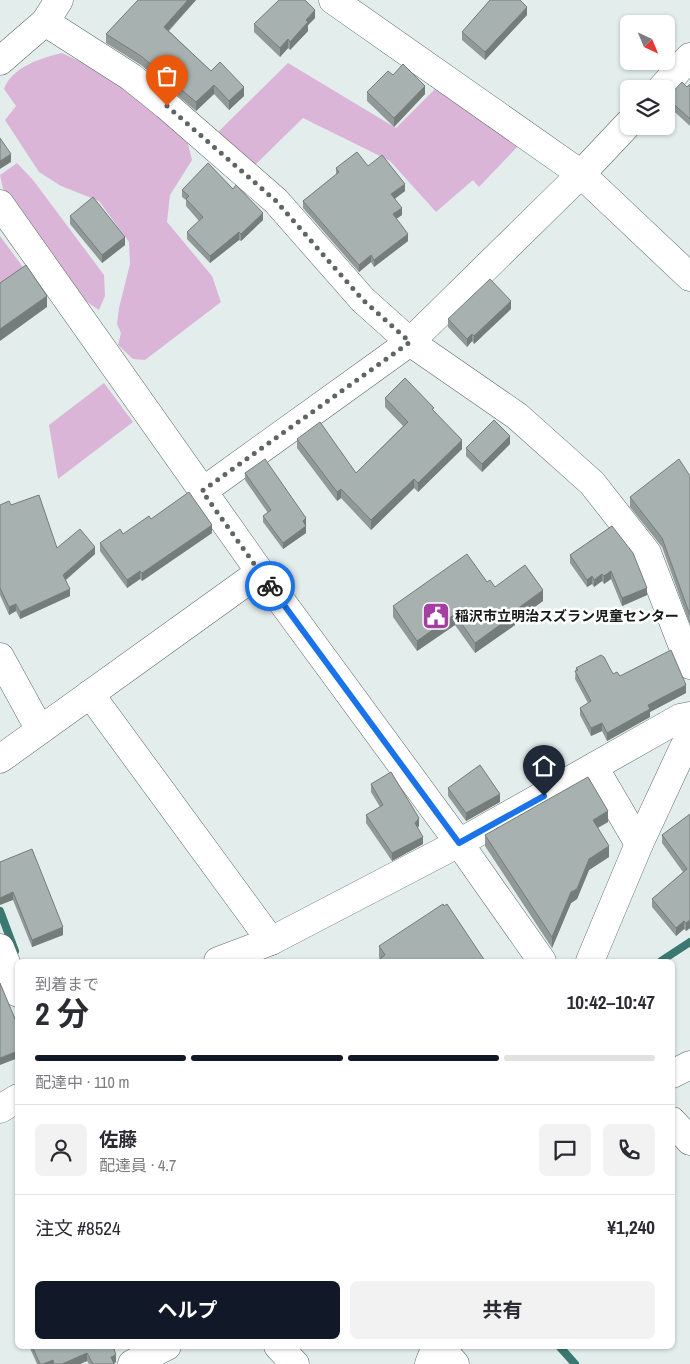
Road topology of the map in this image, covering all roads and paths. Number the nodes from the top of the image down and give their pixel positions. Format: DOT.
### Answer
graph roads {
  1 [pos="334,0"];
  2 [pos="52,11"];
  3 [pos="690,57"];
  4 [pos="0,61"];
  5 [pos="669,80"];
  6 [pos="620,133"];
  7 [pos="581,174"];
  8 [pos="0,204"];
  9 [pos="690,276"];
  10 [pos="410,342"];
  11 [pos="202,491"];
  12 [pos="260,572"];
  13 [pos="0,657"];
  14 [pos="690,665"];
  15 [pos="90,694"];
  16 [pos="690,716"];
  17 [pos="40,730"];
  18 [pos="690,738"];
  19 [pos="0,759"];
  20 [pos="594,767"];
  21 [pos="459,843"];
  22 [pos="639,844"];
  23 [pos="0,948"];
  24 [pos="264,949"];
  25 [pos="226,959"];
  26 [pos="541,959"];
  27 [pos="591,959"];
  28 [pos="15,986"];
  29 [pos="690,1065"];
  30 [pos="675,1072"];
  31 [pos="15,1100"];
  32 [pos="0,1108"];
  33 [pos="675,1124"];
  34 [pos="690,1142"];
  35 [pos="161,1349"];
  36 [pos="281,1349"];
  37 [pos="436,1349"];
  38 [pos="440,1349"];
  39 [pos="132,1364"];
  40 [pos="295,1364"];
  41 [pos="429,1364"];
  42 [pos="455,1364"];
  1 -- 7 [label="street"];
  2 -- 4 [label="street"];
  2 -- 10 [label="street"];
  3 -- 5 [label="street"];
  6 -- 7 [label="street"];
  7 -- 9 [label="street"];
  7 -- 10 [label="street"];
  8 -- 11 [label="street"];
  10 -- 11 [label="street"];
  10 -- 14 [label="street"];
  11 -- 12 [label="street"];
  12 -- 15 [label="street"];
  12 -- 21 [label="street"];
  13 -- 17 [label="street"];
  15 -- 17 [label="street"];
  15 -- 24 [label="street"];
  16 -- 20 [label="street"];
  17 -- 19 [label="street"];
  18 -- 22 [label="street"];
  20 -- 21 [label="street"];
  20 -- 22 [label="street"];
  21 -- 24 [label="street"];
  21 -- 26 [label="street"];
  22 -- 27 [label="street"];
  23 -- 28 [label="street"];
  24 -- 25 [label="street"];
  29 -- 30 [label="street"];
  31 -- 32 [label="street"];
  33 -- 34 [label="street"];
  35 -- 39 [label="street"];
  36 -- 40 [label="street"];
  37 -- 41 [label="street"];
  38 -- 42 [label="street"];
}
